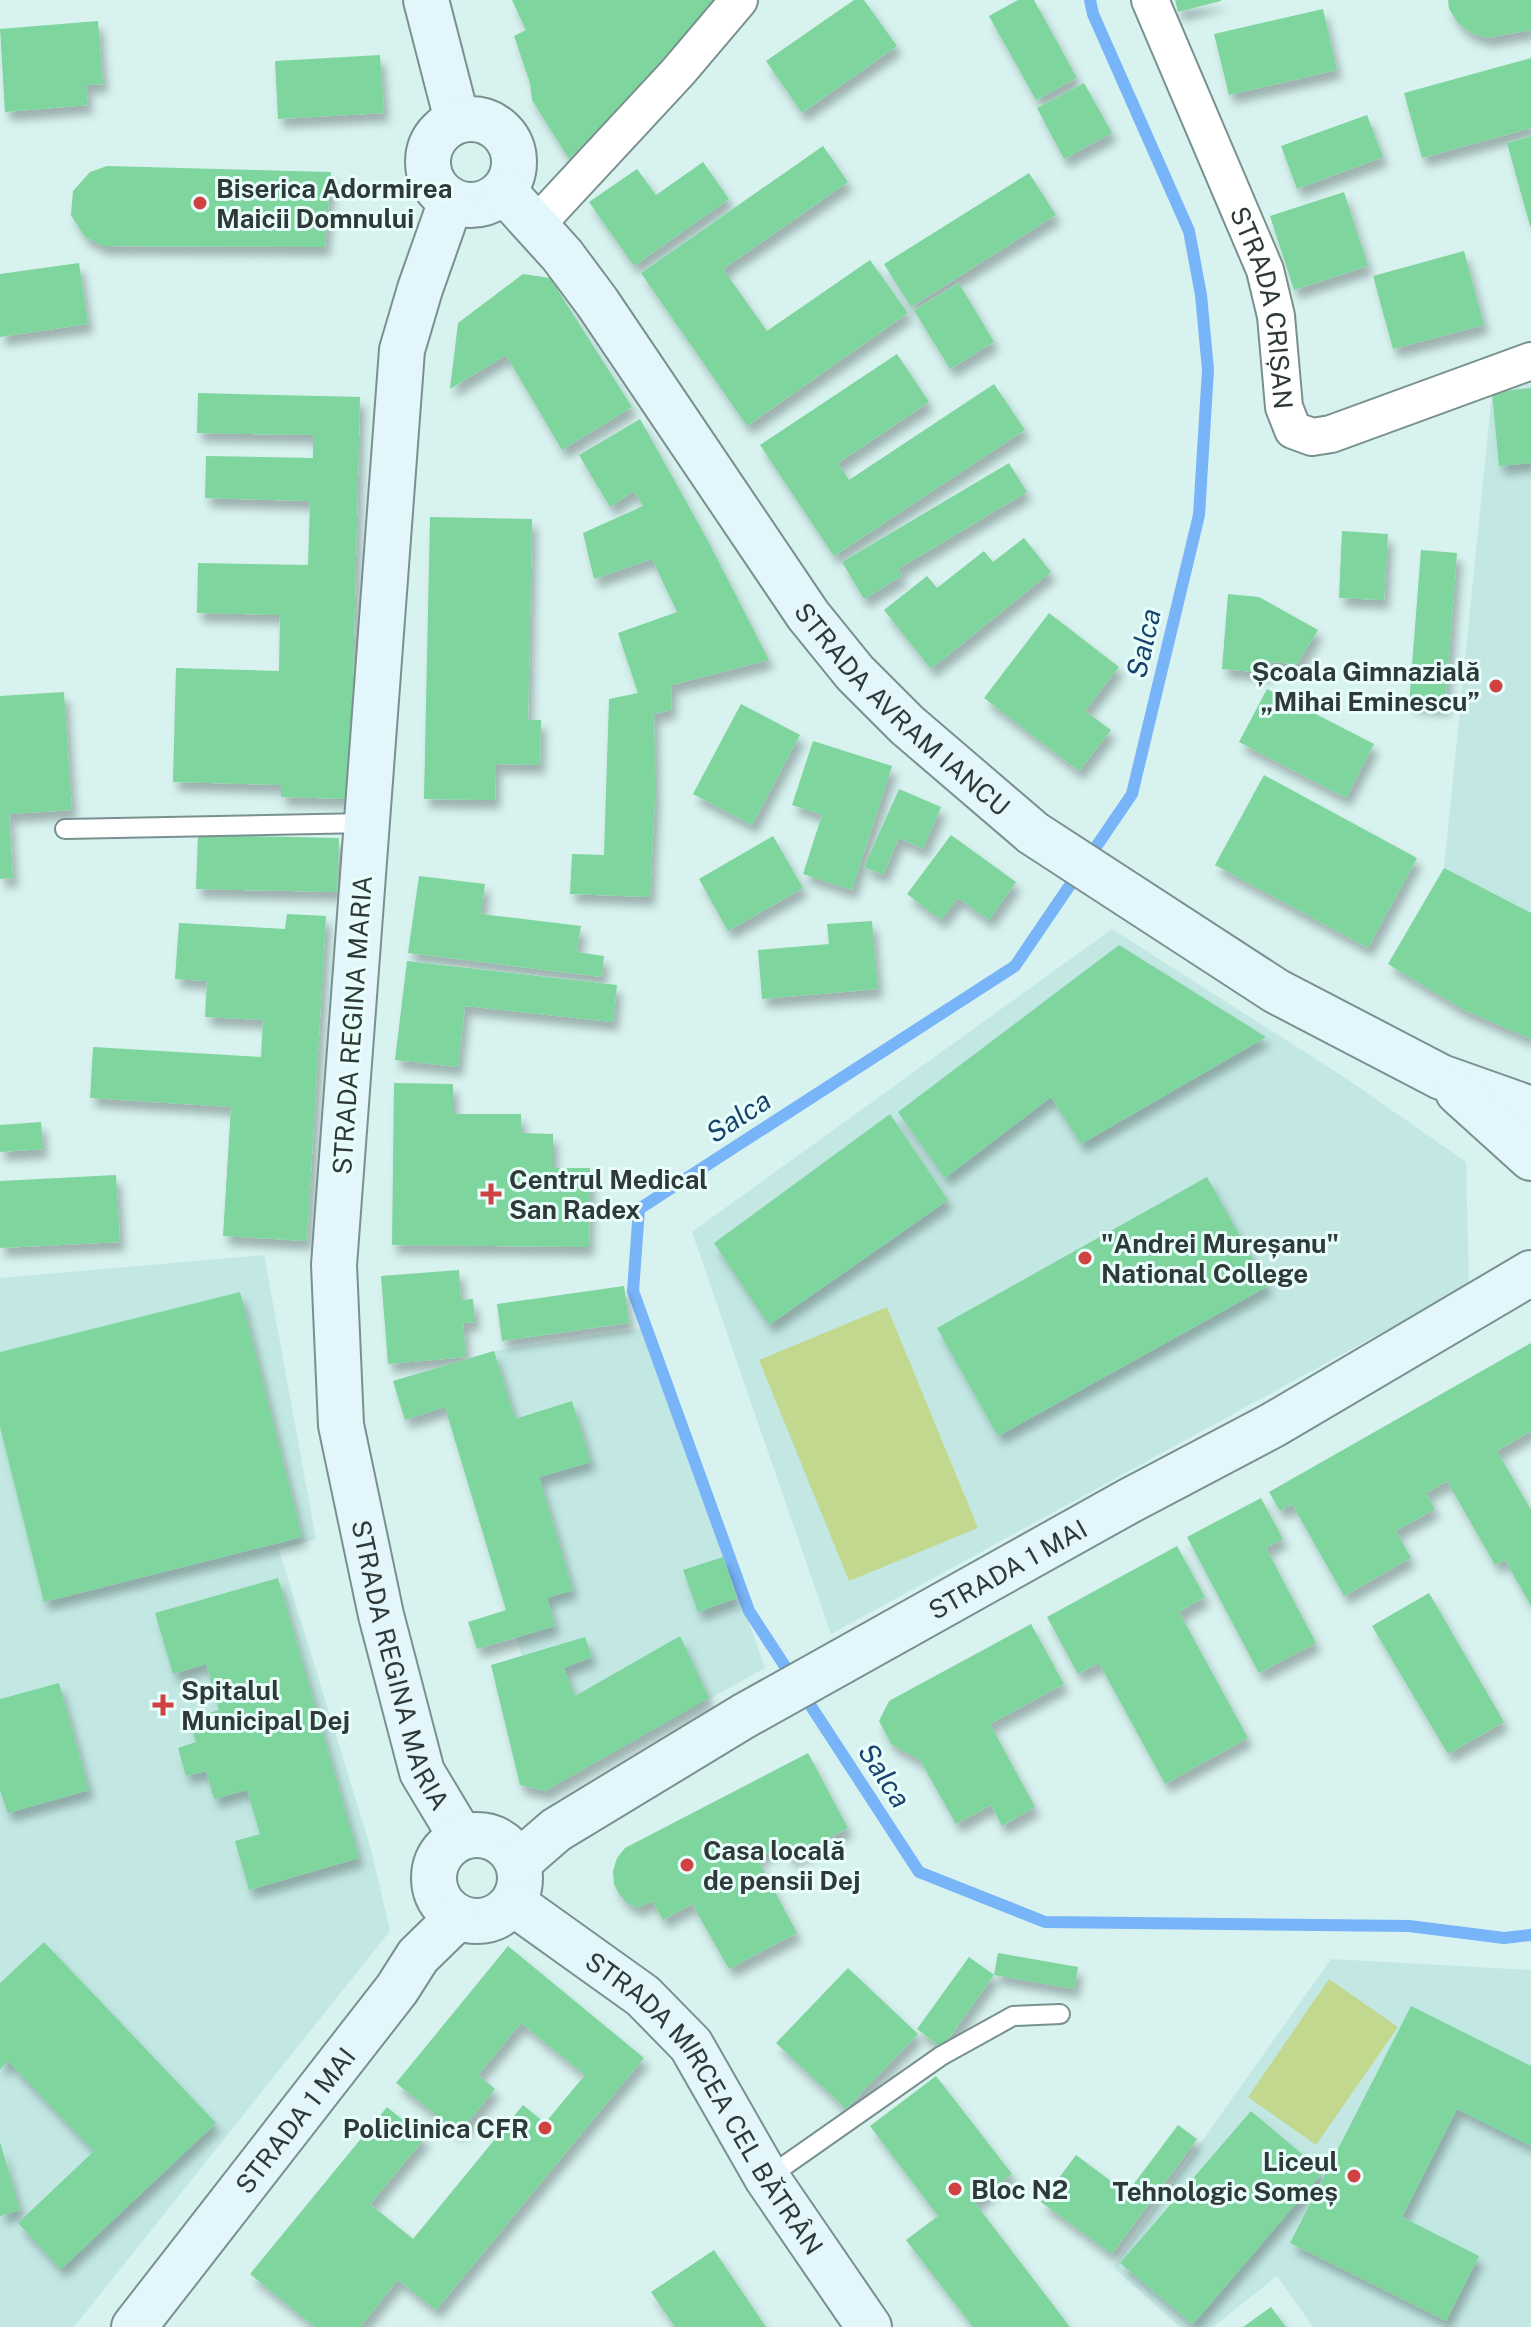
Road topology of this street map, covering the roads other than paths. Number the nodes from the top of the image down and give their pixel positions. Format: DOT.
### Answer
graph roads {
  1 [pos="426,0"];
  2 [pos="739,0"];
  3 [pos="1150,0"];
  4 [pos="457,120"];
  5 [pos="504,191"];
  6 [pos="451,201"];
  7 [pos="536,225"];
  8 [pos="1531,361"];
  9 [pos="366,823"];
  10 [pos="65,829"];
  11 [pos="1441,1077"];
  12 [pos="1531,1109"];
  13 [pos="1531,1158"];
  14 [pos="1531,1253"];
  15 [pos="1518,1280"];
  16 [pos="461,1837"];
  17 [pos="516,1883"];
  18 [pos="457,1918"];
  19 [pos="1060,2014"];
  20 [pos="767,2178"];
  21 [pos="134,2327"];
  22 [pos="869,2327"];
  1 -- 4 [label="main road"];
  2 -- 7 [label="street"];
  3 -- 8 [label="street, STRADA CRIȘAN"];
  4 -- 5 [label="main road"];
  4 -- 6 [label="main road"];
  5 -- 6 [label="main road"];
  5 -- 7 [label="main road, STRADA AVRAM IANCU"];
  6 -- 9 [label="main road, STRADA REGINA MARIA"];
  7 -- 11 [label="main road, STRADA AVRAM IANCU"];
  9 -- 10 [label="lane"];
  9 -- 16 [label="main road, STRADA REGINA MARIA"];
  11 -- 12 [label="main road, STRADA AVRAM IANCU"];
  11 -- 13 [label="main road, STRADA AVRAM IANCU"];
  14 -- 15 [label="main road, STRADA 1 MAI"];
  15 -- 17 [label="main road, STRADA 1 MAI"];
  16 -- 17 [label="main road"];
  16 -- 18 [label="main road"];
  17 -- 18 [label="main road"];
  17 -- 20 [label="main road, STRADA MIRCEA CEL BĂTRÂN"];
  18 -- 21 [label="main road, STRADA 1 MAI"];
  19 -- 20 [label="lane"];
  20 -- 22 [label="main road, STRADA MIRCEA CEL BĂTRÂN"];
}
